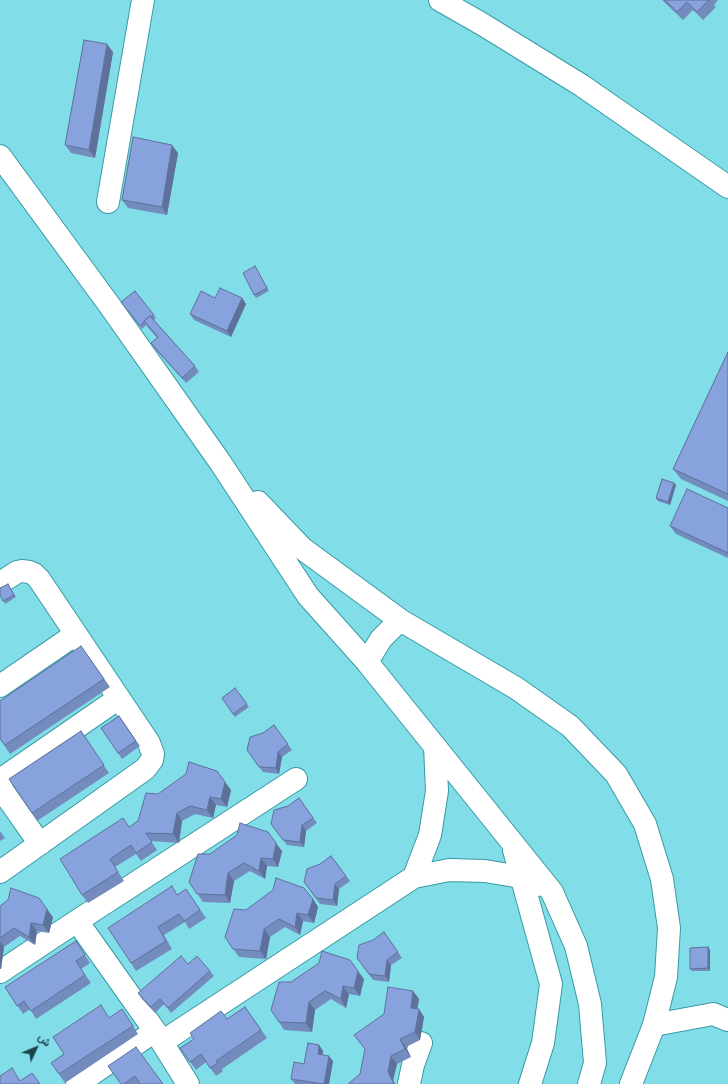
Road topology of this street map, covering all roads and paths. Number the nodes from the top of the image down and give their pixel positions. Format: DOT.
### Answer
graph roads {
  1 [pos="143,0"];
  2 [pos="440,0"];
  3 [pos="0,156"];
  4 [pos="728,188"];
  5 [pos="108,202"];
  6 [pos="220,462"];
  7 [pos="0,583"];
  8 [pos="400,620"];
  9 [pos="76,634"];
  10 [pos="367,662"];
  11 [pos="0,686"];
  12 [pos="119,698"];
  13 [pos="435,746"];
  14 [pos="296,779"];
  15 [pos="0,780"];
  16 [pos="0,787"];
  17 [pos="511,841"];
  18 [pos="40,844"];
  19 [pos="0,872"];
  20 [pos="414,877"];
  21 [pos="521,877"];
  22 [pos="552,892"];
  23 [pos="77,921"];
  24 [pos="0,972"];
  25 [pos="728,1020"];
  26 [pos="654,1025"];
  27 [pos="159,1036"];
  28 [pos="421,1043"];
  29 [pos="77,1084"];
  30 [pos="188,1084"];
  31 [pos="409,1084"];
  32 [pos="530,1084"];
  33 [pos="589,1084"];
  34 [pos="631,1084"];
  1 -- 5 [label="street"];
  2 -- 4 [label="street"];
  3 -- 6 [label="street"];
  6 -- 8 [label="street"];
  6 -- 10 [label="street"];
  7 -- 9 [label="street"];
  8 -- 10 [label="street"];
  8 -- 26 [label="street"];
  9 -- 11 [label="street"];
  9 -- 12 [label="street"];
  10 -- 13 [label="street"];
  12 -- 15 [label="street"];
  12 -- 18 [label="street"];
  13 -- 17 [label="street"];
  13 -- 20 [label="street"];
  14 -- 23 [label="street"];
  16 -- 18 [label="street"];
  17 -- 21 [label="street"];
  17 -- 22 [label="street"];
  18 -- 19 [label="street"];
  20 -- 21 [label="street"];
  20 -- 27 [label="street"];
  21 -- 22 [label="street"];
  21 -- 32 [label="street"];
  22 -- 33 [label="street"];
  23 -- 24 [label="street"];
  23 -- 27 [label="street"];
  25 -- 26 [label="street"];
  26 -- 34 [label="street"];
  27 -- 29 [label="street"];
  27 -- 30 [label="street"];
  28 -- 31 [label="street"];
}
